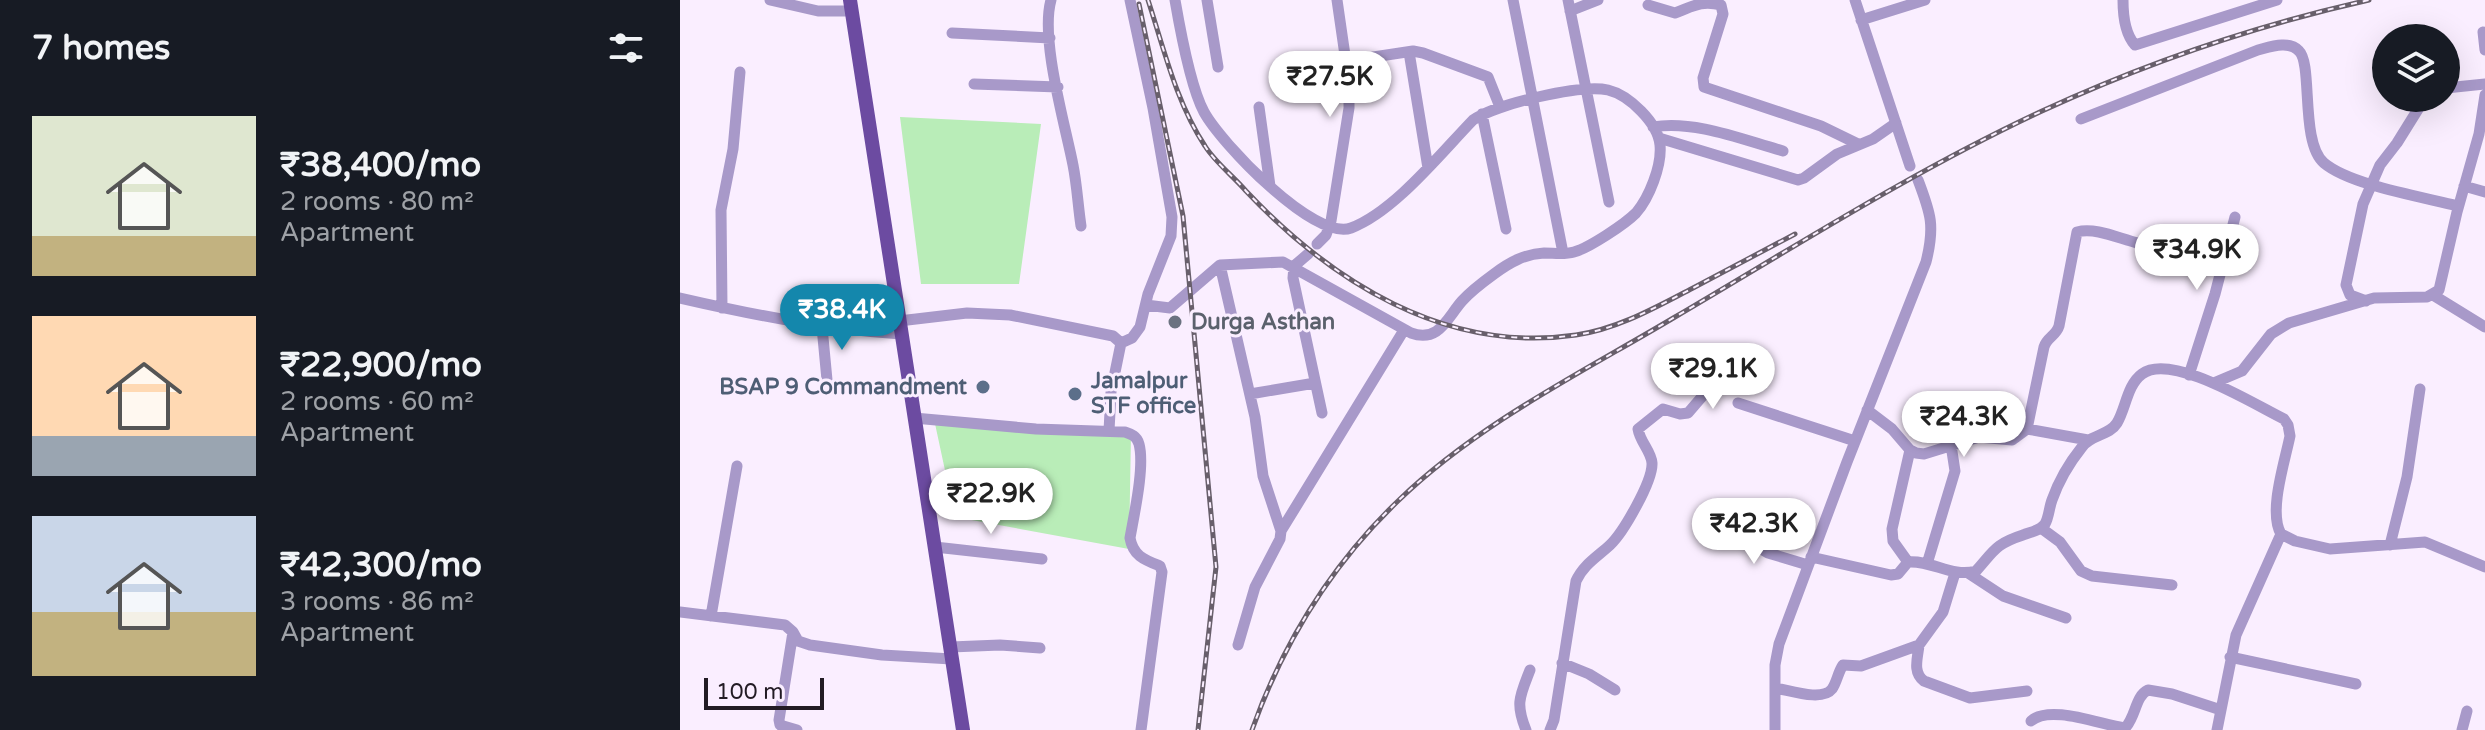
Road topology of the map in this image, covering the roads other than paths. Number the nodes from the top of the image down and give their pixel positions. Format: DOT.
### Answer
graph roads {
  1 [pos="770,0"];
  2 [pos="1051,0"];
  3 [pos="1130,0"];
  4 [pos="1176,0"];
  5 [pos="1207,0"];
  6 [pos="1337,0"];
  7 [pos="1513,0"];
  8 [pos="1598,0"];
  9 [pos="1855,0"];
  10 [pos="1925,0"];
  11 [pos="2123,0"];
  12 [pos="2277,0"];
  13 [pos="1648,5"];
  14 [pos="851,6"];
  15 [pos="1569,6"];
  16 [pos="1861,20"];
  17 [pos="2483,32"];
  18 [pos="952,33"];
  19 [pos="1050,38"];
  20 [pos="2485,50"];
  21 [pos="1409,52"];
  22 [pos="1347,61"];
  23 [pos="1218,67"];
  24 [pos="740,72"];
  25 [pos="974,84"];
  26 [pos="2485,84"];
  27 [pos="1058,87"];
  28 [pos="2460,87"];
  29 [pos="1585,90"];
  30 [pos="2485,95"];
  31 [pos="1533,99"];
  32 [pos="1259,107"];
  33 [pos="1500,107"];
  34 [pos="2416,112"];
  35 [pos="1482,114"];
  36 [pos="2081,119"];
  37 [pos="1896,123"];
  38 [pos="1653,127"];
  39 [pos="2482,135"];
  40 [pos="1659,138"];
  41 [pos="1858,144"];
  42 [pos="1783,151"];
  43 [pos="1910,166"];
  44 [pos="1428,168"];
  45 [pos="1918,180"];
  46 [pos="2372,183"];
  47 [pos="2464,186"];
  48 [pos="1270,187"];
  49 [pos="2485,192"];
  50 [pos="1609,202"];
  51 [pos="2458,206"];
  52 [pos="2235,217"];
  53 [pos="1081,226"];
  54 [pos="1329,229"];
  55 [pos="1506,229"];
  56 [pos="1317,244"];
  57 [pos="1563,253"];
  58 [pos="1308,254"];
  59 [pos="2226,255"];
  60 [pos="1220,265"];
  61 [pos="1294,266"];
  62 [pos="2433,295"];
  63 [pos="680,298"];
  64 [pos="2366,301"];
  65 [pos="1146,305"];
  66 [pos="722,308"];
  67 [pos="822,327"];
  68 [pos="2485,327"];
  69 [pos="900,328"];
  70 [pos="1404,330"];
  71 [pos="1121,343"];
  72 [pos="1737,356"];
  73 [pos="2189,375"];
  74 [pos="827,380"];
  75 [pos="2216,382"];
  76 [pos="1315,383"];
  77 [pos="2420,389"];
  78 [pos="1250,394"];
  79 [pos="1738,403"];
  80 [pos="1867,410"];
  81 [pos="1322,413"];
  82 [pos="924,419"];
  83 [pos="2027,429"];
  84 [pos="1109,431"];
  85 [pos="2088,440"];
  86 [pos="1855,441"];
  87 [pos="1951,445"];
  88 [pos="1910,450"];
  89 [pos="737,466"];
  90 [pos="1720,525"];
  91 [pos="2041,528"];
  92 [pos="1281,531"];
  93 [pos="2281,534"];
  94 [pos="2390,545"];
  95 [pos="935,547"];
  96 [pos="1042,559"];
  97 [pos="1809,561"];
  98 [pos="1908,562"];
  99 [pos="1927,564"];
  100 [pos="2485,567"];
  101 [pos="1962,573"];
  102 [pos="2172,585"];
  103 [pos="680,612"];
  104 [pos="711,616"];
  105 [pos="2066,618"];
  106 [pos="793,632"];
  107 [pos="1238,645"];
  108 [pos="1919,645"];
  109 [pos="1040,648"];
  110 [pos="952,653"];
  111 [pos="2230,657"];
  112 [pos="1562,663"];
  113 [pos="1530,670"];
  114 [pos="2356,684"];
  115 [pos="1775,688"];
  116 [pos="1615,690"];
  117 [pos="2027,691"];
  118 [pos="2221,710"];
  119 [pos="2467,711"];
  120 [pos="2031,721"];
  121 [pos="788,729"];
  122 [pos="963,730"];
  123 [pos="1141,730"];
  124 [pos="1526,730"];
  125 [pos="1550,730"];
  126 [pos="1775,730"];
  127 [pos="2217,730"];
  128 [pos="2462,730"];
  1 -- 14 [label="street"];
  2 -- 19 [label="street"];
  3 -- 65 [label="street"];
  4 -- 48 [label="street"];
  5 -- 23 [label="street"];
  6 -- 22 [label="street"];
  7 -- 31 [label="street"];
  8 -- 15 [label="street"];
  9 -- 16 [label="street"];
  10 -- 16 [label="street"];
  11 -- 12 [label="street"];
  13 -- 41 [label="street"];
  14 -- 69 [label="main road"];
  15 -- 29 [label="street"];
  16 -- 37 [label="street"];
  17 -- 20 [label="street"];
  18 -- 19 [label="street"];
  19 -- 27 [label="street"];
  21 -- 22 [label="street"];
  21 -- 33 [label="street"];
  21 -- 44 [label="street"];
  22 -- 54 [label="street"];
  24 -- 66 [label="street"];
  25 -- 27 [label="street"];
  26 -- 28 [label="street"];
  27 -- 53 [label="street"];
  29 -- 31 [label="street"];
  29 -- 38 [label="street"];
  29 -- 50 [label="street"];
  30 -- 39 [label="street"];
  31 -- 33 [label="street"];
  31 -- 57 [label="street"];
  32 -- 48 [label="street"];
  33 -- 35 [label="street"];
  34 -- 46 [label="street"];
  35 -- 44 [label="street"];
  35 -- 55 [label="street"];
  36 -- 46 [label="street"];
  37 -- 41 [label="street"];
  37 -- 43 [label="street"];
  38 -- 40 [label="street"];
  38 -- 42 [label="street"];
  39 -- 47 [label="street"];
  40 -- 41 [label="street"];
  40 -- 57 [label="street"];
  44 -- 54 [label="street"];
  45 -- 80 [label="street"];
  46 -- 51 [label="street"];
  46 -- 64 [label="street"];
  47 -- 49 [label="street"];
  47 -- 51 [label="street"];
  48 -- 54 [label="street"];
  51 -- 62 [label="street"];
  52 -- 59 [label="street"];
  54 -- 56 [label="street"];
  57 -- 70 [label="street"];
  58 -- 61 [label="street"];
  59 -- 73 [label="street"];
  59 -- 83 [label="street"];
  60 -- 61 [label="street"];
  60 -- 65 [label="street"];
  60 -- 78 [label="street"];
  61 -- 70 [label="street"];
  61 -- 76 [label="street"];
  62 -- 64 [label="street"];
  62 -- 68 [label="street"];
  63 -- 66 [label="street"];
  64 -- 75 [label="street"];
  65 -- 71 [label="street"];
  66 -- 67 [label="street"];
  67 -- 69 [label="street"];
  67 -- 74 [label="street"];
  69 -- 71 [label="street"];
  69 -- 82 [label="main road"];
  70 -- 92 [label="street"];
  71 -- 84 [label="street"];
  72 -- 112 [label="street"];
  73 -- 75 [label="street"];
  73 -- 85 [label="street"];
  75 -- 93 [label="street"];
  76 -- 78 [label="street"];
  76 -- 81 [label="street"];
  77 -- 94 [label="street"];
  78 -- 92 [label="street"];
  79 -- 86 [label="street"];
  80 -- 86 [label="street"];
  80 -- 88 [label="street"];
  82 -- 84 [label="street"];
  82 -- 95 [label="main road"];
  83 -- 85 [label="street"];
  83 -- 87 [label="street"];
  84 -- 123 [label="street"];
  85 -- 91 [label="street"];
  86 -- 97 [label="street"];
  87 -- 88 [label="street"];
  87 -- 99 [label="street"];
  88 -- 98 [label="street"];
  89 -- 104 [label="street"];
  90 -- 97 [label="street"];
  91 -- 101 [label="street"];
  91 -- 102 [label="street"];
  92 -- 107 [label="street"];
  93 -- 94 [label="street"];
  93 -- 111 [label="street"];
  94 -- 100 [label="street"];
  95 -- 96 [label="street"];
  95 -- 110 [label="main road"];
  97 -- 98 [label="street"];
  97 -- 115 [label="street"];
  98 -- 99 [label="street"];
  99 -- 101 [label="street"];
  101 -- 105 [label="street"];
  101 -- 108 [label="street"];
  103 -- 104 [label="street"];
  104 -- 106 [label="street"];
  106 -- 110 [label="street"];
  106 -- 121 [label="street"];
  108 -- 115 [label="street"];
  108 -- 117 [label="street"];
  109 -- 110 [label="street"];
  110 -- 122 [label="main road"];
  111 -- 114 [label="street"];
  111 -- 118 [label="street"];
  112 -- 116 [label="street"];
  112 -- 125 [label="street"];
  113 -- 124 [label="street"];
  115 -- 126 [label="street"];
  118 -- 120 [label="street"];
  118 -- 127 [label="street"];
  119 -- 128 [label="street"];
}
